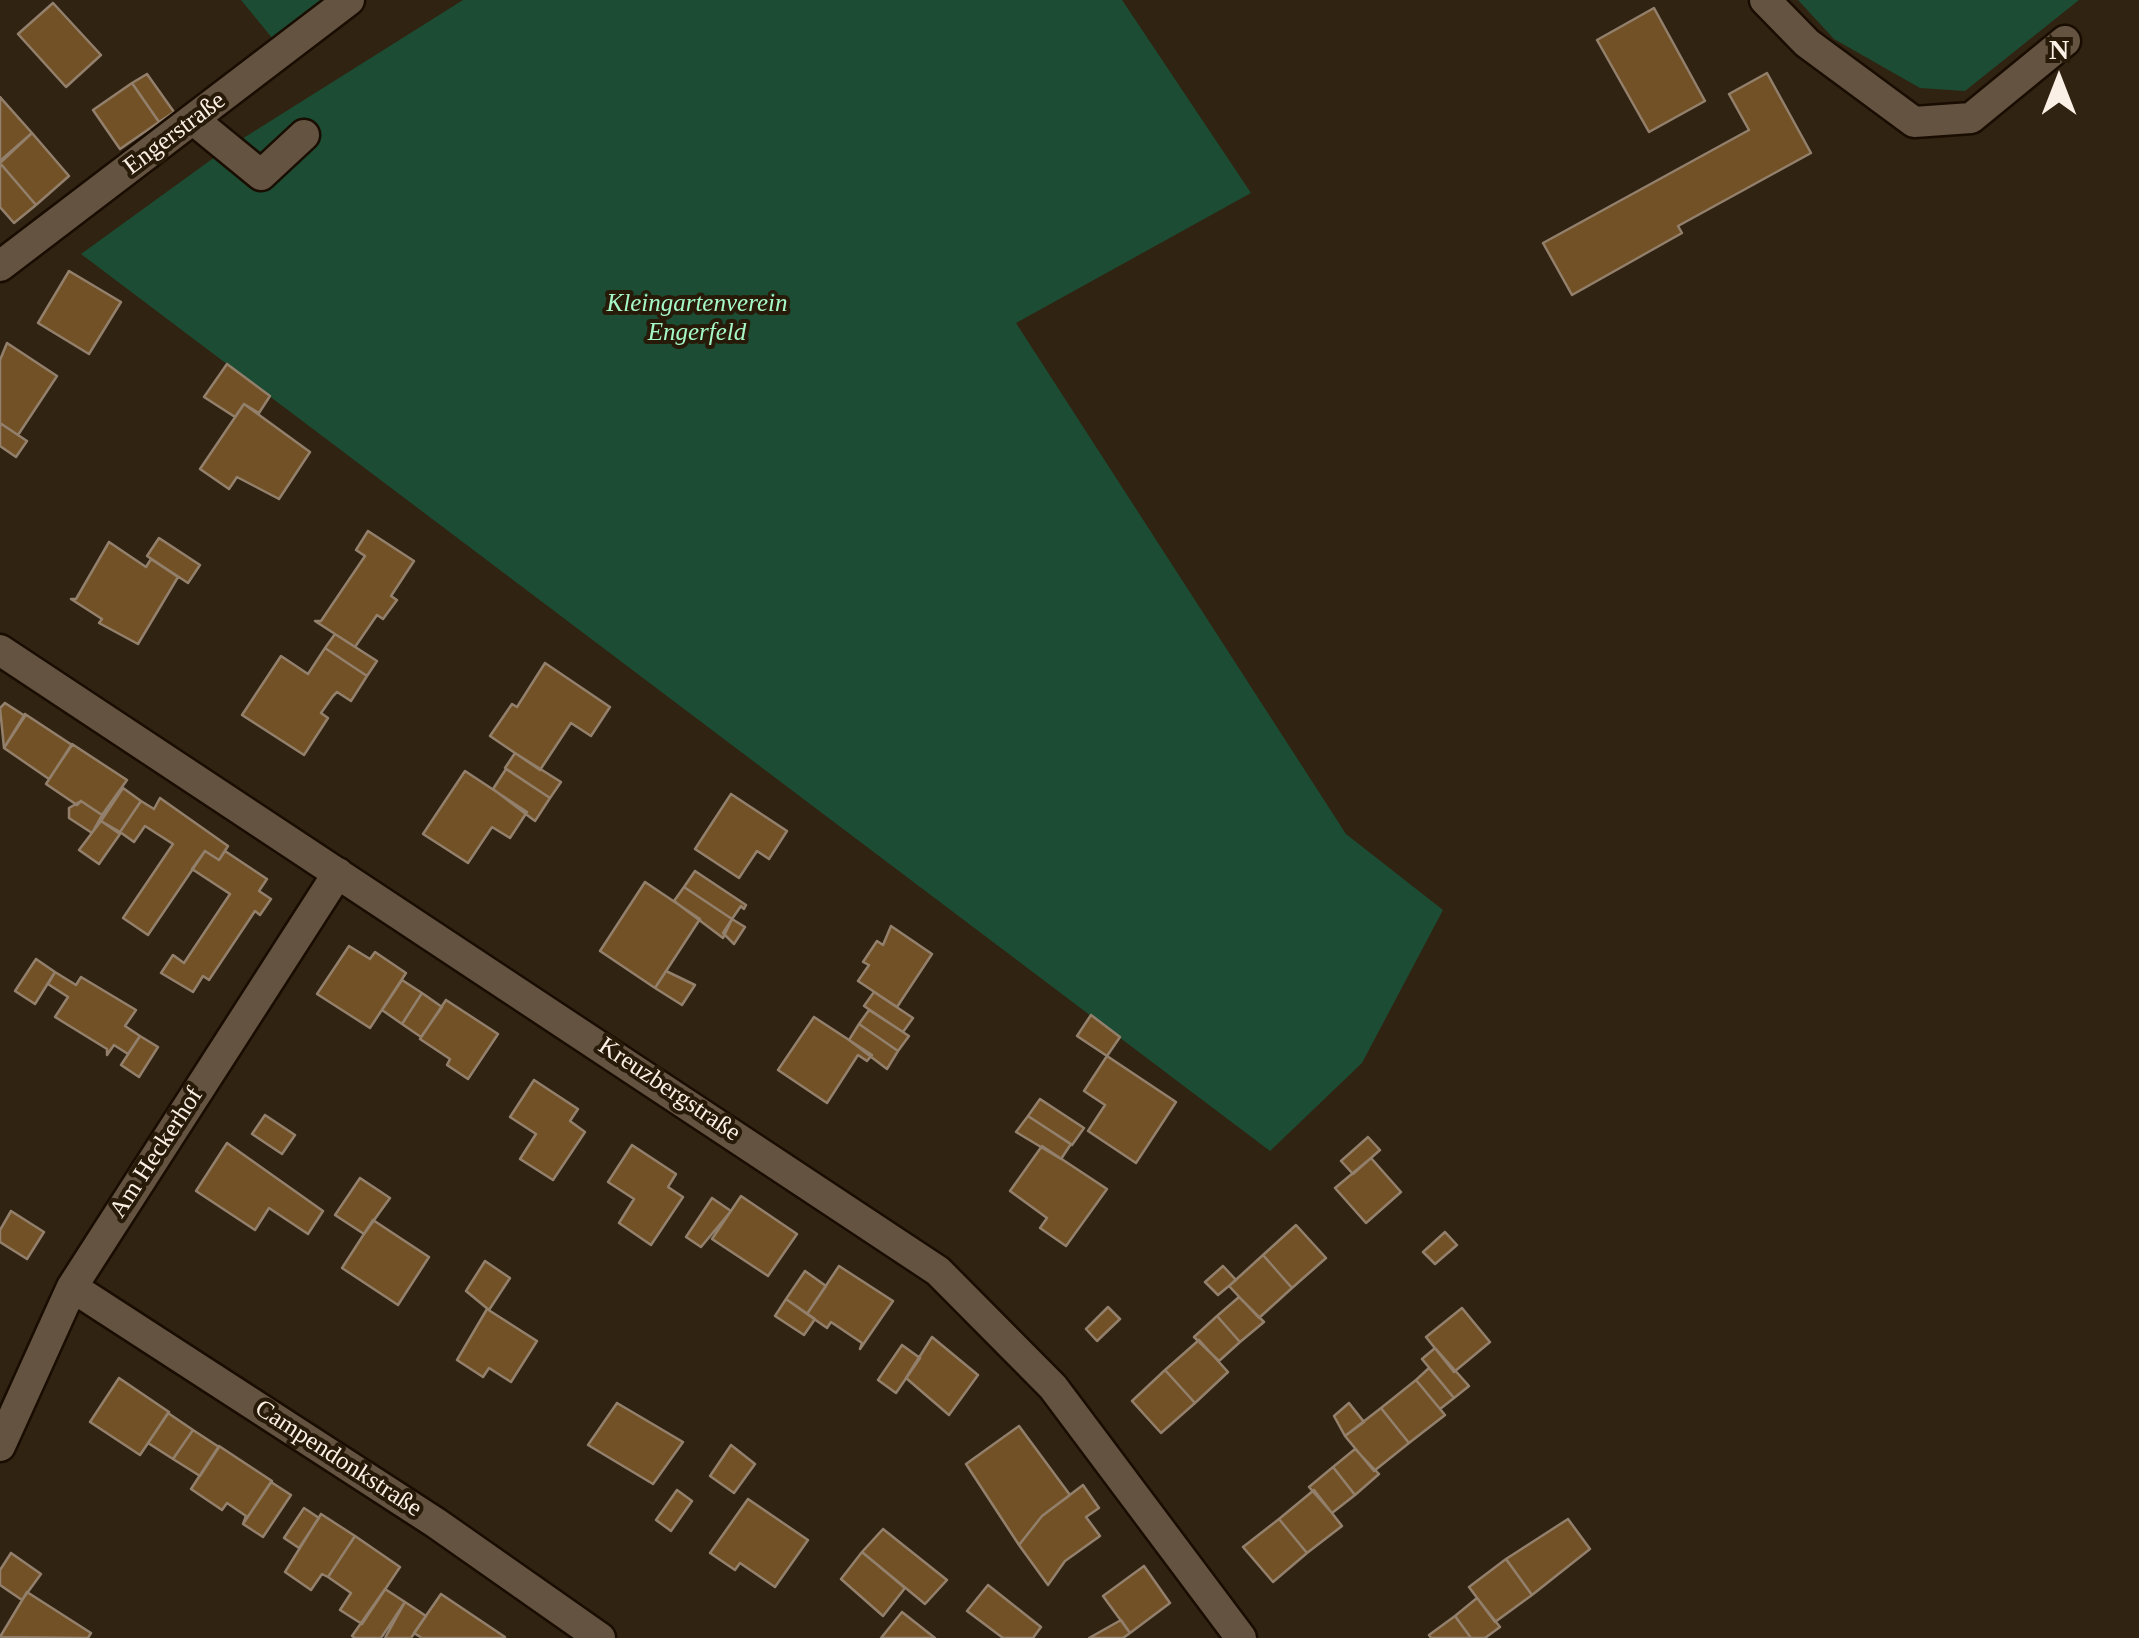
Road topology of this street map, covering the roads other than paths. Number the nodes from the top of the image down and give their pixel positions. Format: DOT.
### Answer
graph roads {
  1 [pos="348,0"];
  2 [pos="1765,0"];
  3 [pos="2065,41"];
  4 [pos="194,121"];
  5 [pos="304,136"];
  6 [pos="0,266"];
  7 [pos="5,663"];
  8 [pos="338,873"];
  9 [pos="72,1287"];
  10 [pos="0,1446"];
  11 [pos="600,1638"];
  12 [pos="1240,1638"];
  1 -- 4 [label="street, Engerstraße"];
  2 -- 3 [label="street"];
  4 -- 5 [label="street"];
  4 -- 6 [label="street, Engerstraße"];
  7 -- 8 [label="street, Kreuzbergstraße"];
  8 -- 9 [label="street, Am Heckerhof"];
  8 -- 12 [label="street, Kreuzbergstraße"];
  9 -- 10 [label="street, Am Heckerhof"];
  9 -- 11 [label="street, Campendonkstraße"];
}
